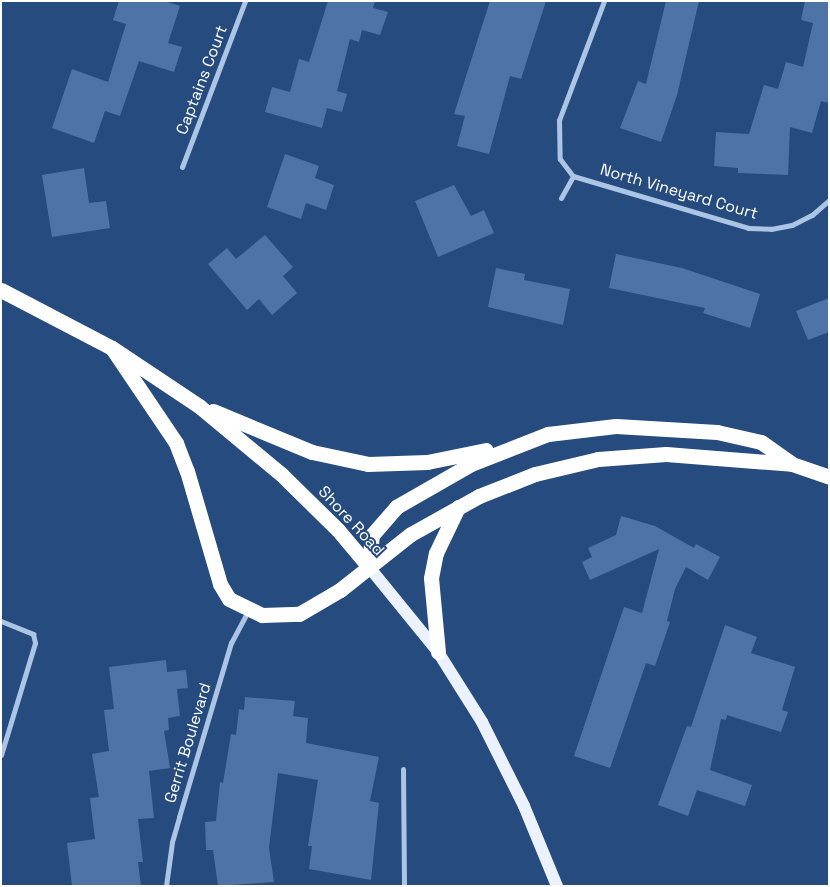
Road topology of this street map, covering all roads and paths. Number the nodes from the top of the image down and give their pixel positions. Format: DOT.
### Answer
graph roads {
  1 [pos="245,1"];
  2 [pos="604,1"];
  3 [pos="182,167"];
  4 [pos="573,176"];
  5 [pos="560,198"];
  6 [pos="829,200"];
  7 [pos="1,290"];
  8 [pos="112,348"];
  9 [pos="199,406"];
  10 [pos="517,444"];
  11 [pos="792,464"];
  12 [pos="829,477"];
  13 [pos="458,507"];
  14 [pos="369,567"];
  15 [pos="248,611"];
  16 [pos="1,621"];
  17 [pos="438,652"];
  18 [pos="1,755"];
  19 [pos="402,769"];
  20 [pos="166,886"];
  21 [pos="404,886"];
  22 [pos="557,886"];
  1 -- 3 [label="street, Captains Court"];
  2 -- 4 [label="street"];
  4 -- 5 [label="street"];
  4 -- 6 [label="street, North Vineyard Court"];
  7 -- 8 [label="highway, Shore Road"];
  8 -- 9 [label="highway, Shore Road"];
  8 -- 15 [label="highway"];
  9 -- 10 [label="highway"];
  9 -- 14 [label="highway, Shore Road"];
  10 -- 11 [label="highway"];
  10 -- 14 [label="highway"];
  11 -- 12 [label="highway"];
  11 -- 13 [label="highway"];
  13 -- 14 [label="highway"];
  13 -- 17 [label="highway"];
  14 -- 15 [label="highway"];
  14 -- 17 [label="main road, Shore Road"];
  15 -- 20 [label="street, Gerrit Boulevard"];
  16 -- 18 [label="street"];
  17 -- 22 [label="main road, Shore Road"];
  19 -- 21 [label="street"];
}
